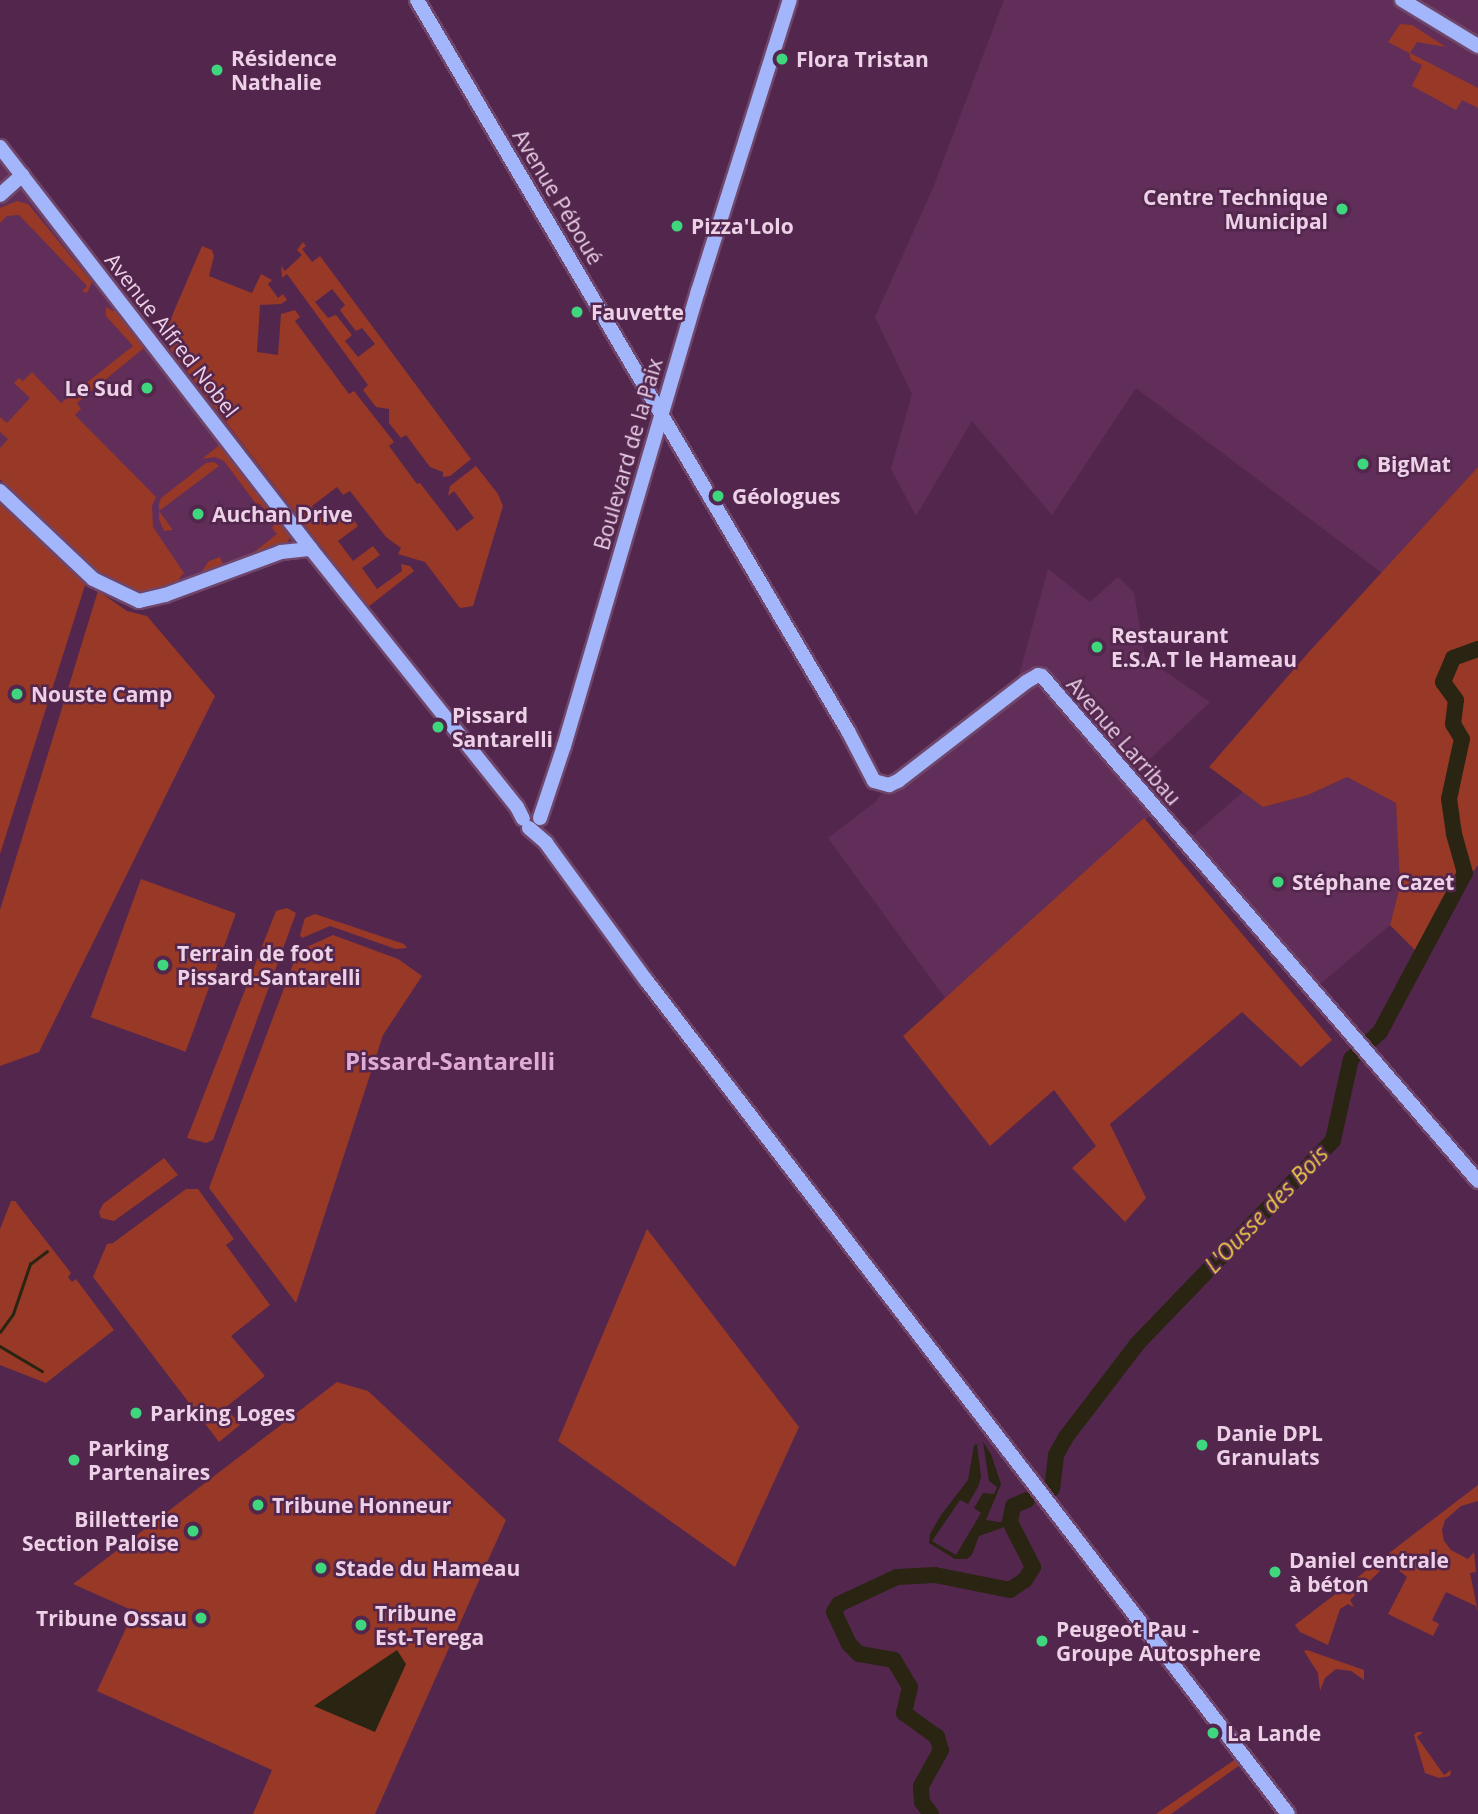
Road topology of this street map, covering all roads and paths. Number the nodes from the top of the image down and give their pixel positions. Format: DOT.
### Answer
graph roads {
  1 [pos="417,0"];
  2 [pos="790,0"];
  3 [pos="1402,0"];
  4 [pos="1478,46"];
  5 [pos="0,147"];
  6 [pos="22,175"];
  7 [pos="0,195"];
  8 [pos="662,415"];
  9 [pos="0,491"];
  10 [pos="311,549"];
  11 [pos="533,823"];
  12 [pos="1478,1181"];
  13 [pos="1288,1814"];
  1 -- 8 [label="main road, Avenue Péboué"];
  2 -- 8 [label="main road, Boulevard de la Paix"];
  3 -- 4 [label="main road"];
  5 -- 6 [label="main road, Avenue Alfred Nobel"];
  6 -- 7 [label="main road"];
  6 -- 10 [label="main road, Avenue Alfred Nobel"];
  8 -- 11 [label="main road, Boulevard de la Paix"];
  8 -- 12 [label="main road, Avenue Larribau"];
  9 -- 10 [label="main road"];
  10 -- 11 [label="main road, Avenue Alfred Nobel"];
  11 -- 13 [label="main road, Avenue Alfred Nobel"];
}
